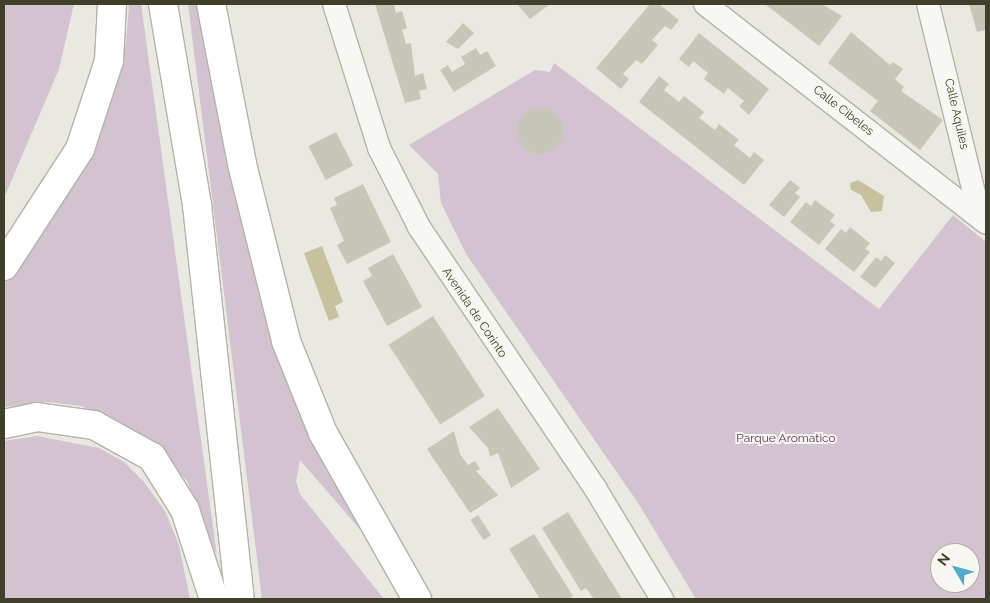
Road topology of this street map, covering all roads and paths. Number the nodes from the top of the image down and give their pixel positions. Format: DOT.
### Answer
graph roads {
  1 [pos="112,4"];
  2 [pos="163,4"];
  3 [pos="334,4"];
  4 [pos="705,4"];
  5 [pos="928,4"];
  6 [pos="211,8"];
  7 [pos="983,221"];
  8 [pos="4,266"];
  9 [pos="4,424"];
  10 [pos="214,599"];
  11 [pos="240,599"];
  12 [pos="417,599"];
  13 [pos="662,599"];
  1 -- 8 [label="highway"];
  2 -- 11 [label="highway"];
  3 -- 13 [label="street, Avenida de Corinto"];
  4 -- 7 [label="street, Calle Cibeles"];
  5 -- 7 [label="street, Calle Aquiles"];
  6 -- 12 [label="highway"];
  9 -- 10 [label="highway"];
}
